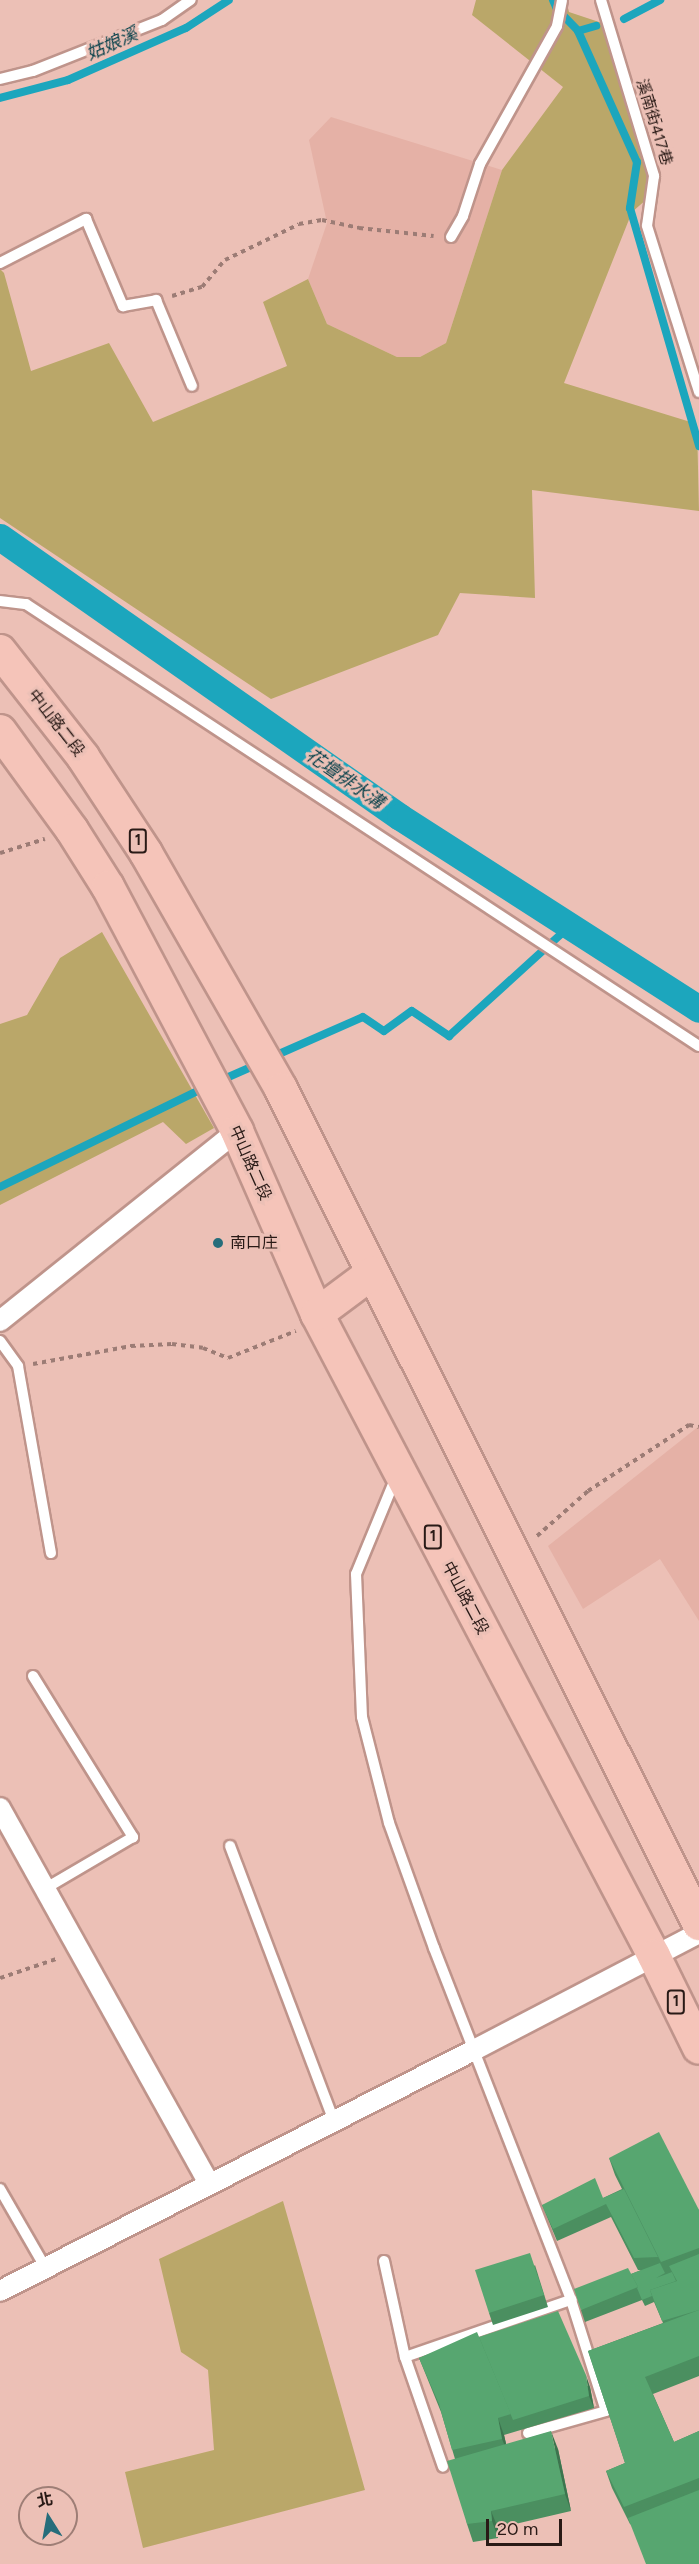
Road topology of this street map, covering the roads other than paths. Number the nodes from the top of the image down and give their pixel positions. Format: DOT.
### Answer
graph roads {
  1 [pos="191,0"];
  2 [pos="562,0"];
  3 [pos="602,0"];
  4 [pos="0,80"];
  5 [pos="451,237"];
  6 [pos="0,263"];
  7 [pos="192,386"];
  8 [pos="699,392"];
  9 [pos="0,601"];
  10 [pos="0,651"];
  11 [pos="0,731"];
  12 [pos="699,1046"];
  13 [pos="231,1121"];
  14 [pos="372,1273"];
  15 [pos="317,1314"];
  16 [pos="0,1321"];
  17 [pos="0,1341"];
  18 [pos="399,1471"];
  19 [pos="51,1553"];
  20 [pos="33,1676"];
  21 [pos="0,1808"];
  22 [pos="230,1846"];
  23 [pos="46,1888"];
  24 [pos="699,1933"];
  25 [pos="677,1941"];
  26 [pos="699,2048"];
  27 [pos="476,2049"];
  28 [pos="334,2121"];
  29 [pos="209,2184"];
  30 [pos="0,2189"];
  31 [pos="384,2261"];
  32 [pos="45,2267"];
  33 [pos="0,2291"];
  34 [pos="571,2300"];
  35 [pos="405,2357"];
  36 [pos="528,2433"];
  37 [pos="443,2467"];
  1 -- 4 [label="lane"];
  2 -- 5 [label="lane"];
  3 -- 8 [label="lane, 溪南街417巷"];
  6 -- 7 [label="lane"];
  9 -- 12 [label="lane"];
  10 -- 14 [label="main road, 中山路二段 / 1"];
  11 -- 13 [label="main road, 1"];
  13 -- 15 [label="main road, 中山路二段 / 1"];
  13 -- 16 [label="street"];
  14 -- 15 [label="main road"];
  14 -- 25 [label="main road, 中山路二段 / 1"];
  15 -- 18 [label="main road, 中山路二段 / 1"];
  17 -- 19 [label="lane"];
  18 -- 25 [label="main road, 中山路二段 / 1"];
  18 -- 27 [label="lane"];
  20 -- 23 [label="lane"];
  21 -- 23 [label="street"];
  22 -- 28 [label="lane"];
  23 -- 29 [label="street"];
  24 -- 25 [label="street"];
  25 -- 26 [label="main road, 中山路二段 / 1"];
  25 -- 27 [label="street"];
  27 -- 28 [label="street"];
  27 -- 34 [label="lane"];
  28 -- 29 [label="street"];
  29 -- 32 [label="street"];
  30 -- 32 [label="lane"];
  31 -- 35 [label="lane"];
  32 -- 33 [label="street"];
  34 -- 35 [label="lane"];
  34 -- 36 [label="lane"];
  35 -- 37 [label="lane"];
}
